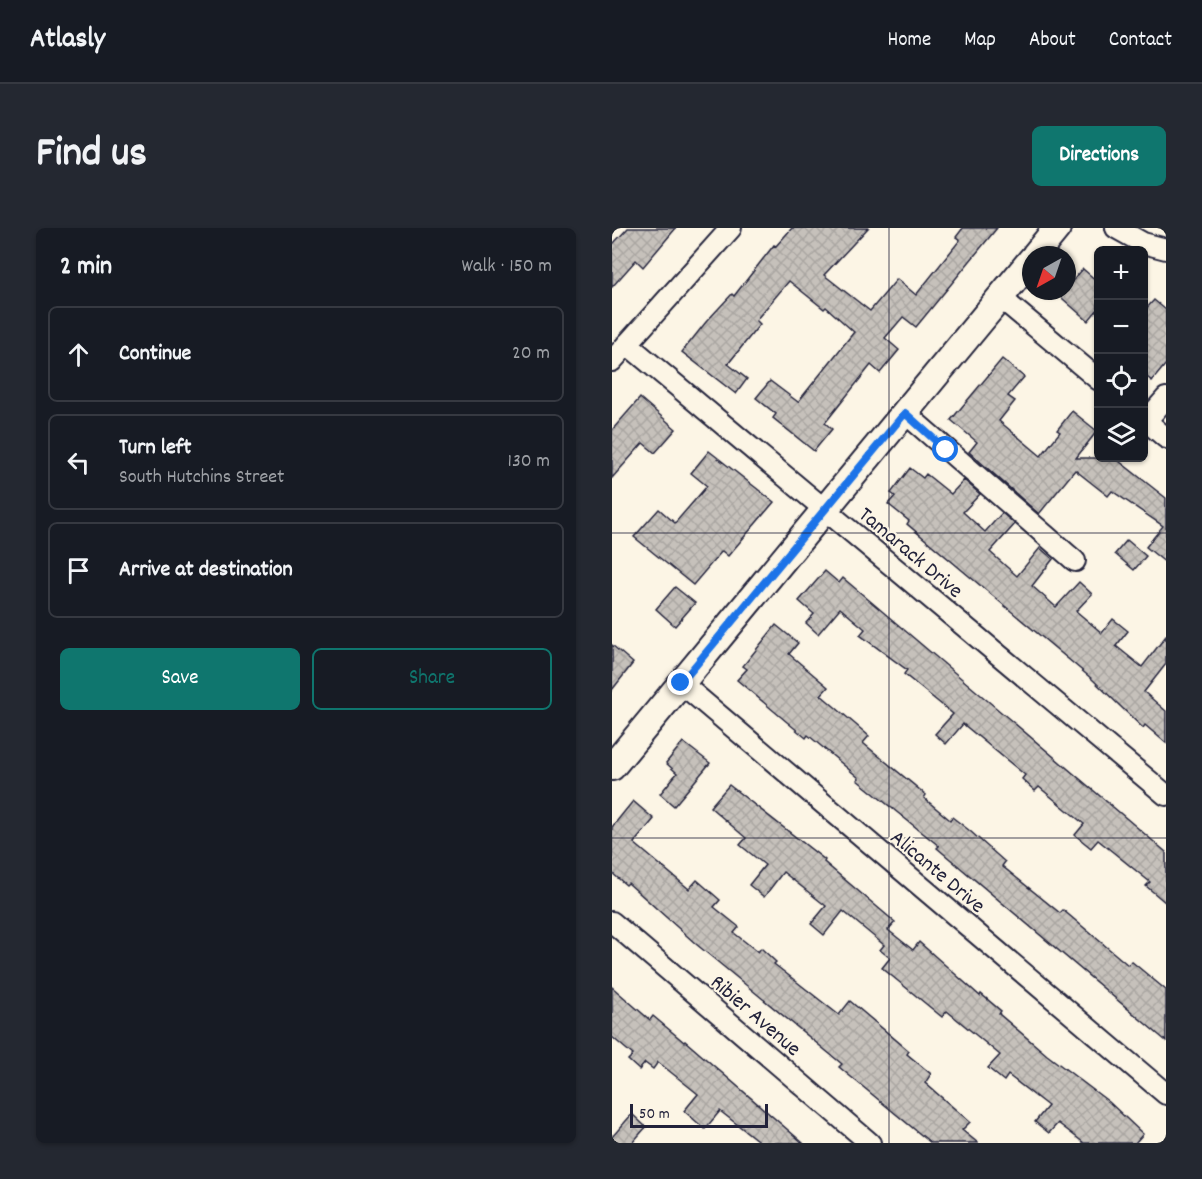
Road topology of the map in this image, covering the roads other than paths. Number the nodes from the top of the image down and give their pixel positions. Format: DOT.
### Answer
graph roads {
  1 [pos="730,228"];
  2 [pos="1057,228"];
  3 [pos="1116,228"];
  4 [pos="1042,246"];
  5 [pos="1166,249"];
  6 [pos="1022,271"];
  7 [pos="1001,298"];
  8 [pos="617,354"];
  9 [pos="1094,377"];
  10 [pos="1166,398"];
  11 [pos="905,413"];
  12 [pos="1148,417"];
  13 [pos="1148,423"];
  14 [pos="1166,438"];
  15 [pos="824,509"];
  16 [pos="1076,561"];
  17 [pos="681,683"];
  18 [pos="612,767"];
  19 [pos="1166,795"];
  20 [pos="612,922"];
  21 [pos="1166,1094"];
  22 [pos="870,1143"];
  1 -- 8 [label="street"];
  2 -- 4 [label="main road"];
  3 -- 5 [label="street"];
  6 -- 7 [label="main road"];
  7 -- 9 [label="street"];
  7 -- 11 [label="main road"];
  8 -- 15 [label="street, Tamarack Drive"];
  10 -- 12 [label="street"];
  11 -- 15 [label="main road"];
  11 -- 16 [label="street"];
  13 -- 14 [label="street"];
  15 -- 17 [label="main road"];
  15 -- 19 [label="street, Tamarack Drive"];
  17 -- 18 [label="main road"];
  17 -- 21 [label="street, Alicante Drive"];
  20 -- 22 [label="street, Ribier Avenue"];
}
